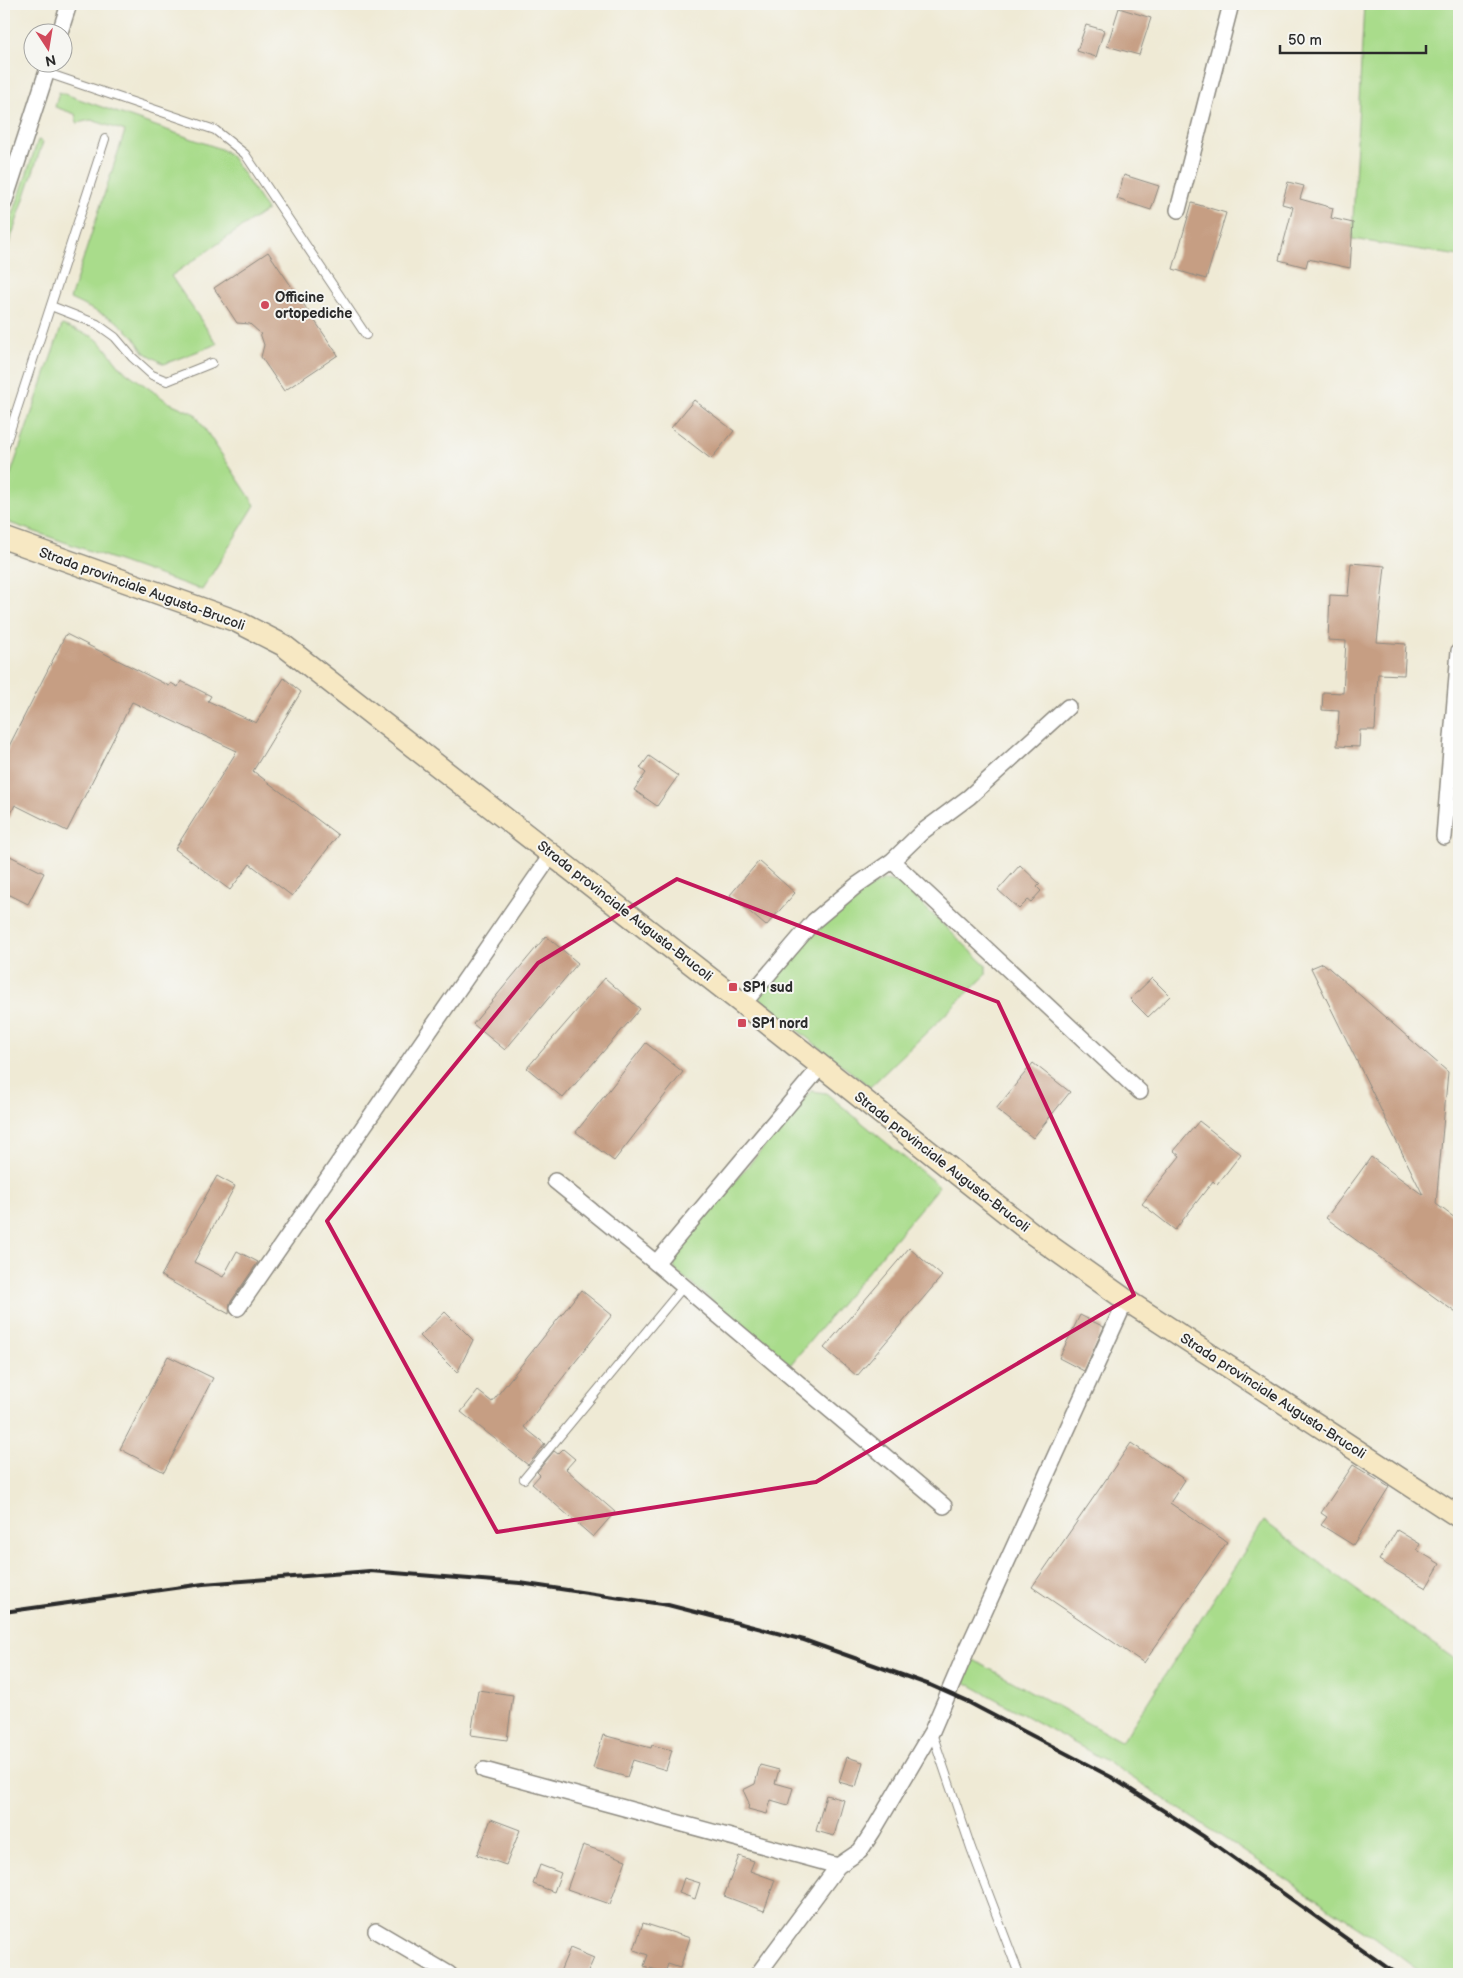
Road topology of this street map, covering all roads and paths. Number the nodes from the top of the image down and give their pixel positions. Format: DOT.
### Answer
graph roads {
  1 [pos="69,4"];
  2 [pos="1231,4"];
  3 [pos="63,22"];
  4 [pos="48,72"];
  5 [pos="60,72"];
  6 [pos="106,139"];
  7 [pos="4,202"];
  8 [pos="1178,210"];
  9 [pos="51,306"];
  10 [pos="366,336"];
  11 [pos="212,363"];
  12 [pos="4,449"];
  13 [pos="4,538"];
  14 [pos="1459,651"];
  15 [pos="1068,707"];
  16 [pos="1444,837"];
  17 [pos="552,854"];
  18 [pos="892,861"];
  19 [pos="743,1004"];
  20 [pos="821,1066"];
  21 [pos="1140,1092"];
  22 [pos="555,1180"];
  23 [pos="656,1262"];
  24 [pos="684,1286"];
  25 [pos="1126,1300"];
  26 [pos="238,1308"];
  27 [pos="524,1479"];
  28 [pos="944,1506"];
  29 [pos="1459,1517"];
  30 [pos="932,1731"];
  31 [pos="484,1770"];
  32 [pos="838,1866"];
  33 [pos="376,1931"];
  34 [pos="449,1974"];
  35 [pos="758,1974"];
  36 [pos="1019,1974"];
  1 -- 3 [label="street"];
  2 -- 8 [label="street"];
  4 -- 7 [label="street"];
  5 -- 10 [label="lane"];
  6 -- 9 [label="lane"];
  9 -- 11 [label="lane"];
  9 -- 12 [label="lane"];
  13 -- 17 [label="main road, Strada provinciale Augusta-Brucoli"];
  14 -- 16 [label="street"];
  15 -- 18 [label="street"];
  17 -- 19 [label="main road, Strada provinciale Augusta-Brucoli"];
  17 -- 26 [label="street"];
  18 -- 19 [label="street"];
  18 -- 21 [label="street"];
  19 -- 20 [label="main road, Strada provinciale Augusta-Brucoli"];
  20 -- 23 [label="street"];
  20 -- 25 [label="main road, Strada provinciale Augusta-Brucoli"];
  22 -- 23 [label="street"];
  23 -- 24 [label="street"];
  24 -- 27 [label="lane"];
  24 -- 28 [label="street"];
  25 -- 29 [label="main road, Strada provinciale Augusta-Brucoli"];
  25 -- 30 [label="street"];
  30 -- 32 [label="street"];
  30 -- 36 [label="lane"];
  31 -- 32 [label="street"];
  32 -- 35 [label="street"];
  33 -- 34 [label="street"];
}
